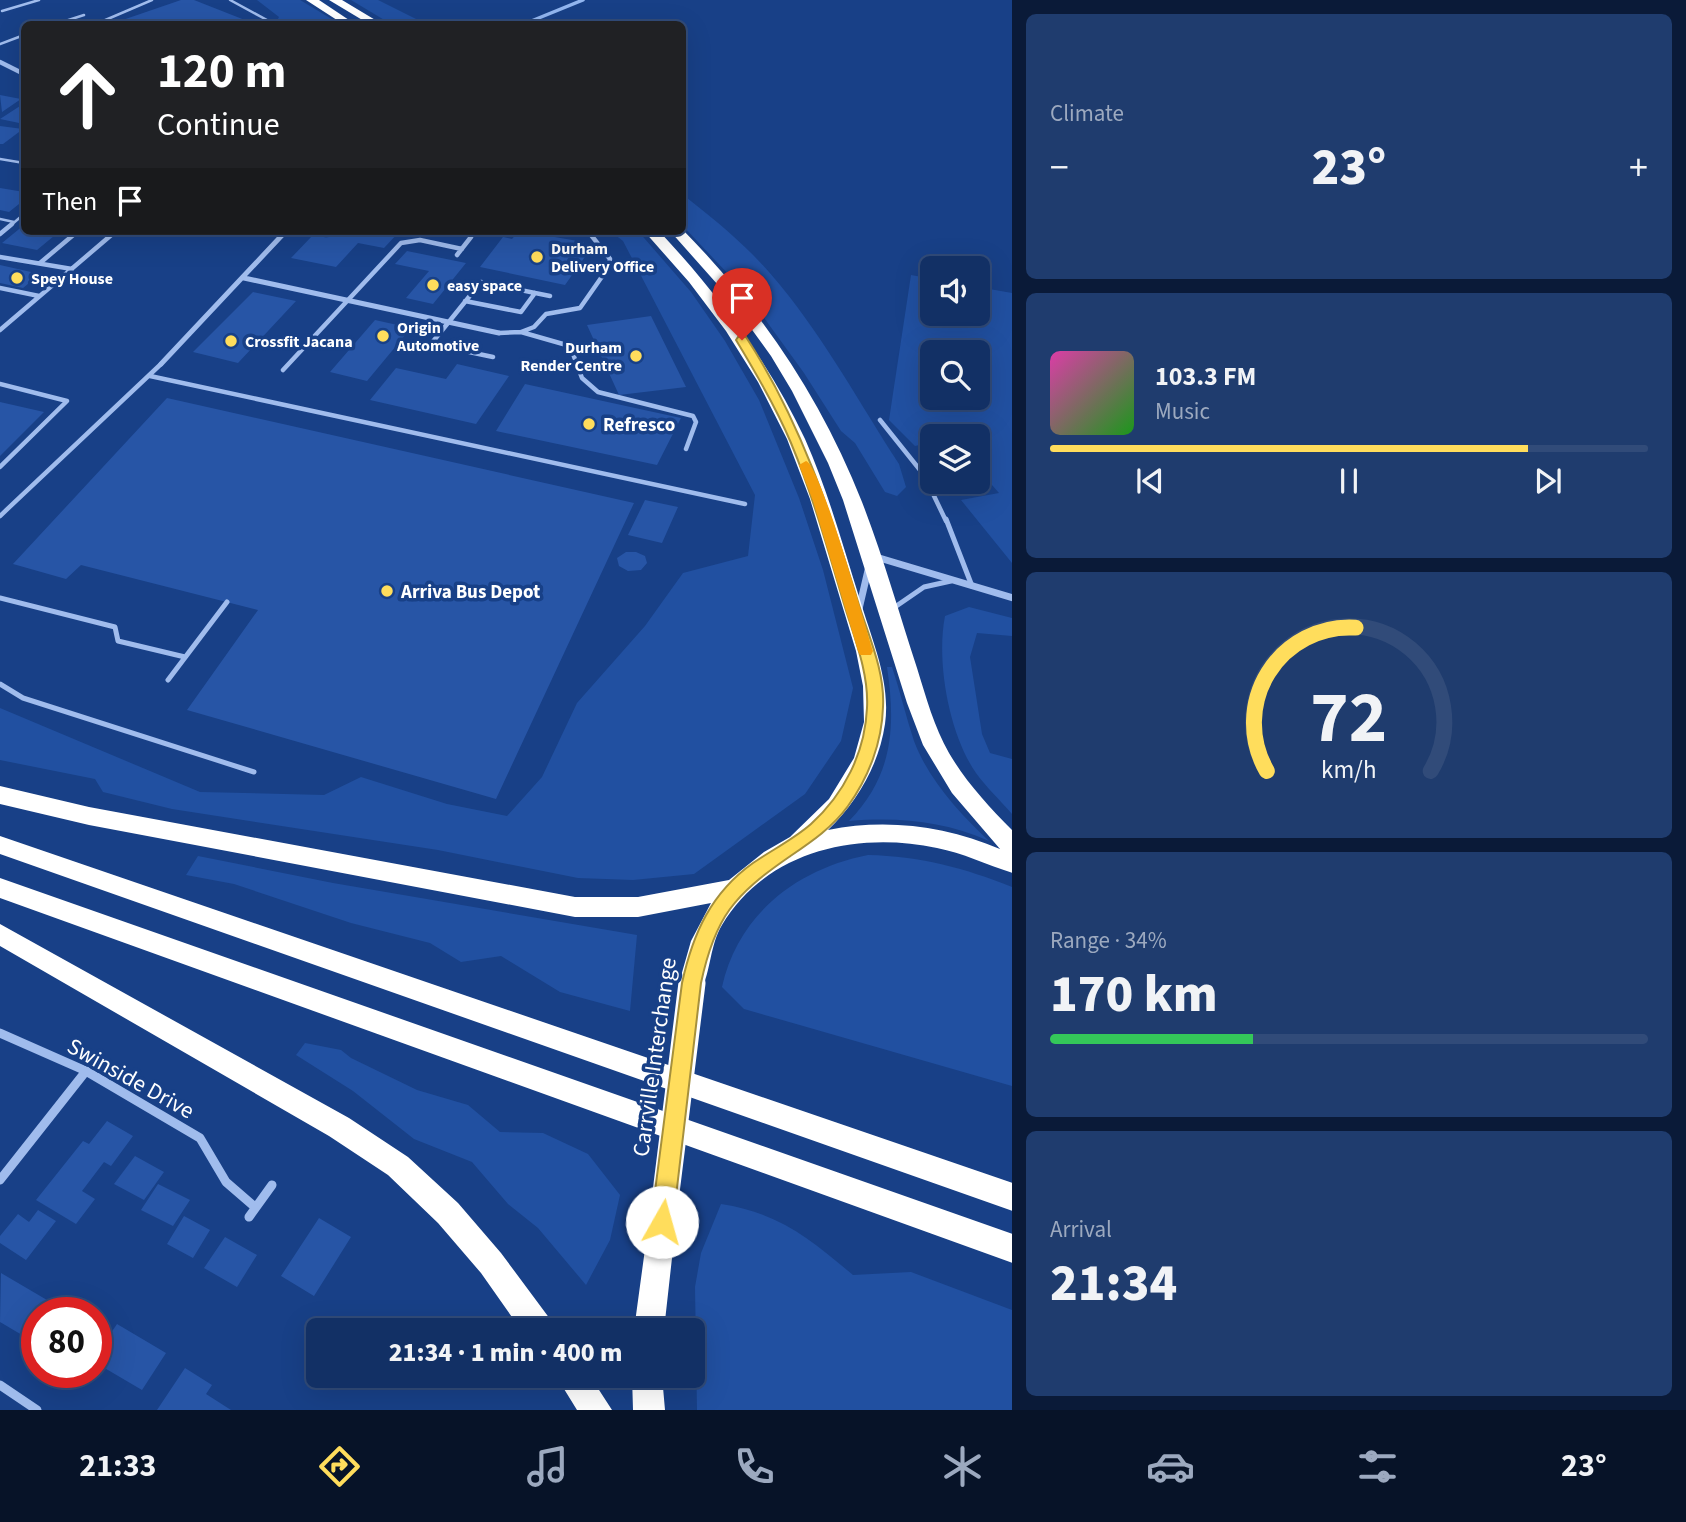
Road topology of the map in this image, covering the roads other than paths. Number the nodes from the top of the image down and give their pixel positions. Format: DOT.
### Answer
graph roads {
  1 [pos="39,0"];
  2 [pos="152,0"];
  3 [pos="230,0"];
  4 [pos="311,0"];
  5 [pos="334,0"];
  6 [pos="1,11"];
  7 [pos="84,15"];
  8 [pos="65,21"];
  9 [pos="103,21"];
  10 [pos="266,21"];
  11 [pos="347,21"];
  12 [pos="371,21"];
  13 [pos="21,36"];
  14 [pos="0,44"];
  15 [pos="0,62"];
  16 [pos="21,72"];
  17 [pos="0,159"];
  18 [pos="21,162"];
  19 [pos="21,216"];
  20 [pos="0,219"];
  21 [pos="14,222"];
  22 [pos="0,234"];
  23 [pos="73,235"];
  24 [pos="111,235"];
  25 [pos="282,235"];
  26 [pos="592,235"];
  27 [pos="655,235"];
  28 [pos="681,235"];
  29 [pos="471,237"];
  30 [pos="462,249"];
  31 [pos="457,255"];
  32 [pos="0,257"];
  33 [pos="40,263"];
  34 [pos="72,269"];
  35 [pos="244,278"];
  36 [pos="0,288"];
  37 [pos="535,293"];
  38 [pos="39,296"];
  39 [pos="550,296"];
  40 [pos="350,300"];
  41 [pos="466,301"];
  42 [pos="448,321"];
  43 [pos="0,330"];
  44 [pos="521,332"];
  45 [pos="499,333"];
  46 [pos="493,357"];
  47 [pos="161,364"];
  48 [pos="283,370"];
  49 [pos="150,376"];
  50 [pos="0,384"];
  51 [pos="880,420"];
  52 [pos="686,449"];
  53 [pos="0,467"];
  54 [pos="920,470"];
  55 [pos="933,494"];
  56 [pos="745,504"];
  57 [pos="0,516"];
  58 [pos="871,556"];
  59 [pos="954,581"];
  60 [pos="972,586"];
  61 [pos="0,598"];
  62 [pos="1012,598"];
  63 [pos="227,602"];
  64 [pos="888,612"];
  65 [pos="856,620"];
  66 [pos="185,657"];
  67 [pos="168,680"];
  68 [pos="0,684"];
  69 [pos="254,772"];
  70 [pos="0,795"];
  71 [pos="0,845"];
  72 [pos="1012,847"];
  73 [pos="783,855"];
  74 [pos="1012,864"];
  75 [pos="0,888"];
  76 [pos="736,888"];
  77 [pos="0,934"];
  78 [pos="0,1033"];
  79 [pos="86,1071"];
  80 [pos="0,1180"];
  81 [pos="272,1185"];
  82 [pos="1012,1197"];
  83 [pos="255,1207"];
  84 [pos="249,1217"];
  85 [pos="1012,1249"];
  86 [pos="530,1318"];
  87 [pos="650,1318"];
  88 [pos="0,1385"];
  89 [pos="580,1388"];
  90 [pos="648,1388"];
  91 [pos="37,1410"];
  92 [pos="596,1410"];
  93 [pos="649,1410"];
  1 -- 6 [label="lane"];
  2 -- 9 [label="lane"];
  3 -- 10 [label="lane"];
  4 -- 11 [label="highway"];
  5 -- 12 [label="highway"];
  7 -- 8 [label="lane"];
  13 -- 14 [label="lane"];
  15 -- 16 [label="street"];
  17 -- 18 [label="lane"];
  19 -- 21 [label="lane"];
  20 -- 21 [label="lane"];
  21 -- 22 [label="lane"];
  23 -- 33 [label="lane"];
  24 -- 34 [label="lane"];
  25 -- 35 [label="street"];
  26 -- 44 [label="lane"];
  27 -- 65 [label="highway"];
  28 -- 58 [label="highway"];
  29 -- 30 [label="lane"];
  30 -- 31 [label="lane"];
  30 -- 40 [label="lane"];
  32 -- 33 [label="lane"];
  33 -- 34 [label="lane"];
  34 -- 38 [label="lane"];
  35 -- 40 [label="street"];
  35 -- 47 [label="street"];
  36 -- 38 [label="lane"];
  37 -- 39 [label="lane"];
  37 -- 41 [label="lane"];
  37 -- 41 [label="lane"];
  38 -- 43 [label="lane"];
  40 -- 42 [label="street"];
  40 -- 48 [label="lane"];
  41 -- 42 [label="lane"];
  42 -- 45 [label="street"];
  42 -- 46 [label="lane"];
  44 -- 45 [label="lane"];
  44 -- 52 [label="lane"];
  47 -- 49 [label="lane"];
  49 -- 56 [label="lane"];
  49 -- 57 [label="lane"];
  50 -- 53 [label="lane"];
  51 -- 54 [label="lane"];
  55 -- 60 [label="lane"];
  58 -- 59 [label="street"];
  58 -- 64 [label="highway"];
  58 -- 65 [label="street"];
  59 -- 60 [label="street"];
  59 -- 64 [label="lane"];
  60 -- 62 [label="street"];
  61 -- 66 [label="lane"];
  63 -- 66 [label="lane"];
  64 -- 72 [label="highway"];
  65 -- 73 [label="highway"];
  66 -- 67 [label="lane"];
  68 -- 69 [label="lane"];
  70 -- 76 [label="highway"];
  71 -- 82 [label="highway"];
  73 -- 74 [label="highway, Carrville Interchange"];
  73 -- 76 [label="highway, Carrville Interchange"];
  75 -- 85 [label="highway"];
  76 -- 87 [label="highway, Carrville Interchange, bridge"];
  77 -- 86 [label="highway"];
  78 -- 79 [label="street, Swinside Drive"];
  79 -- 80 [label="street"];
  79 -- 83 [label="street, Swinside Drive"];
  81 -- 83 [label="street"];
  83 -- 84 [label="street"];
  88 -- 91 [label="street"];
  89 -- 92 [label="highway"];
  90 -- 93 [label="highway"];
}
